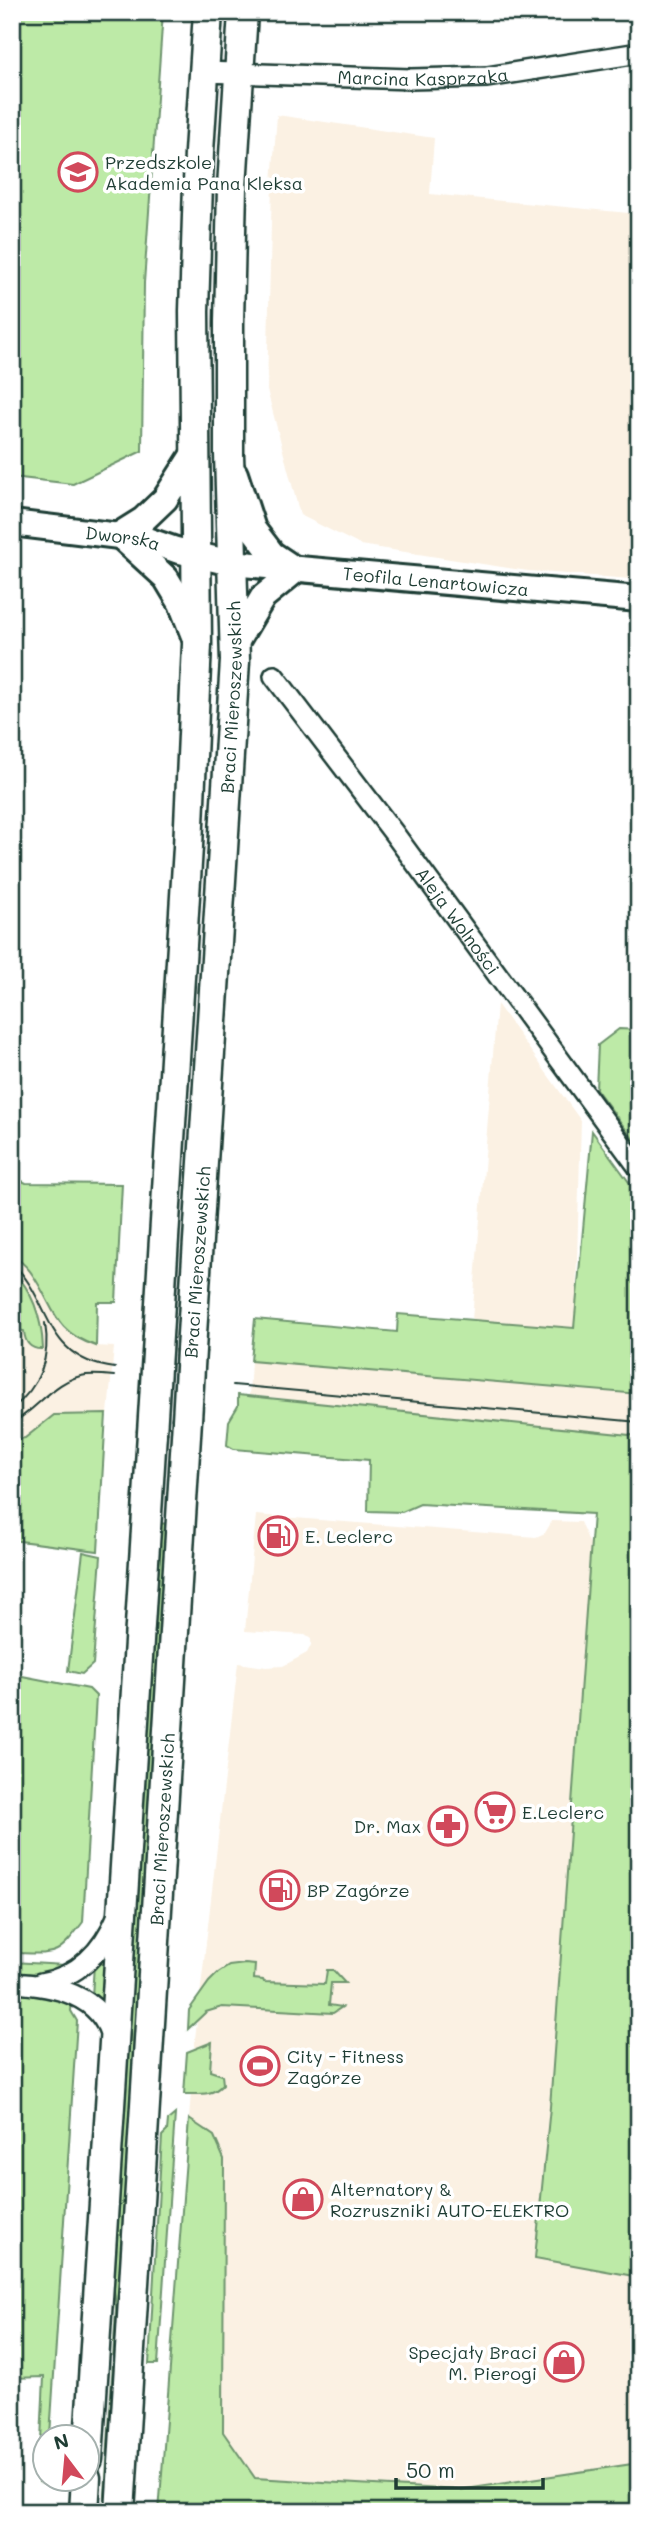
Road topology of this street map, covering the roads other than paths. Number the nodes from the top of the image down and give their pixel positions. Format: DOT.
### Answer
graph roads {
  1 [pos="208,12"];
  2 [pos="243,12"];
  3 [pos="639,53"];
  4 [pos="204,72"];
  5 [pos="240,75"];
  6 [pos="229,454"];
  7 [pos="194,455"];
  8 [pos="12,523"];
  9 [pos="119,535"];
  10 [pos="195,553"];
  11 [pos="231,563"];
  12 [pos="296,570"];
  13 [pos="639,599"];
  14 [pos="197,644"];
  15 [pos="235,644"];
  16 [pos="275,676"];
  17 [pos="639,1168"];
  18 [pos="149,1468"];
  19 [pos="183,1472"];
  20 [pos="123,1905"];
  21 [pos="12,1983"];
  22 [pos="33,1984"];
  23 [pos="114,2049"];
  24 [pos="90,2422"];
  25 [pos="85,2492"];
  26 [pos="84,2512"];
  27 [pos="120,2512"];
  1 -- 4 [label="main road, Braci Mieroszewskich"];
  2 -- 5 [label="main road, Braci Mieroszewskich"];
  3 -- 5 [label="street, Marcina Kasprzaka"];
  4 -- 5 [label="street, Marcina Kasprzaka"];
  4 -- 7 [label="main road, Braci Mieroszewskich"];
  5 -- 6 [label="main road, Braci Mieroszewskich"];
  6 -- 11 [label="main road, Braci Mieroszewskich"];
  6 -- 12 [label="street"];
  7 -- 9 [label="street"];
  7 -- 10 [label="main road, Braci Mieroszewskich"];
  8 -- 9 [label="street, Dworska"];
  9 -- 10 [label="street, Dworska"];
  9 -- 14 [label="street"];
  10 -- 11 [label="street, Dworska"];
  10 -- 14 [label="main road, Braci Mieroszewskich"];
  11 -- 12 [label="street, Teofila Lenartowicza"];
  11 -- 15 [label="main road, Braci Mieroszewskich"];
  12 -- 13 [label="street, Teofila Lenartowicza"];
  12 -- 15 [label="street"];
  14 -- 18 [label="main road, Braci Mieroszewskich, bridge"];
  15 -- 19 [label="main road, Braci Mieroszewskich, bridge"];
  16 -- 17 [label="street, Aleja Wolności"];
  18 -- 19 [label="main road"];
  18 -- 20 [label="main road, Braci Mieroszewskich"];
  19 -- 27 [label="main road, Braci Mieroszewskich"];
  20 -- 22 [label="street"];
  20 -- 23 [label="main road, Braci Mieroszewskich"];
  21 -- 22 [label="street"];
  22 -- 23 [label="street"];
  23 -- 24 [label="main road, Braci Mieroszewskich"];
  25 -- 26 [label="main road"];
}
